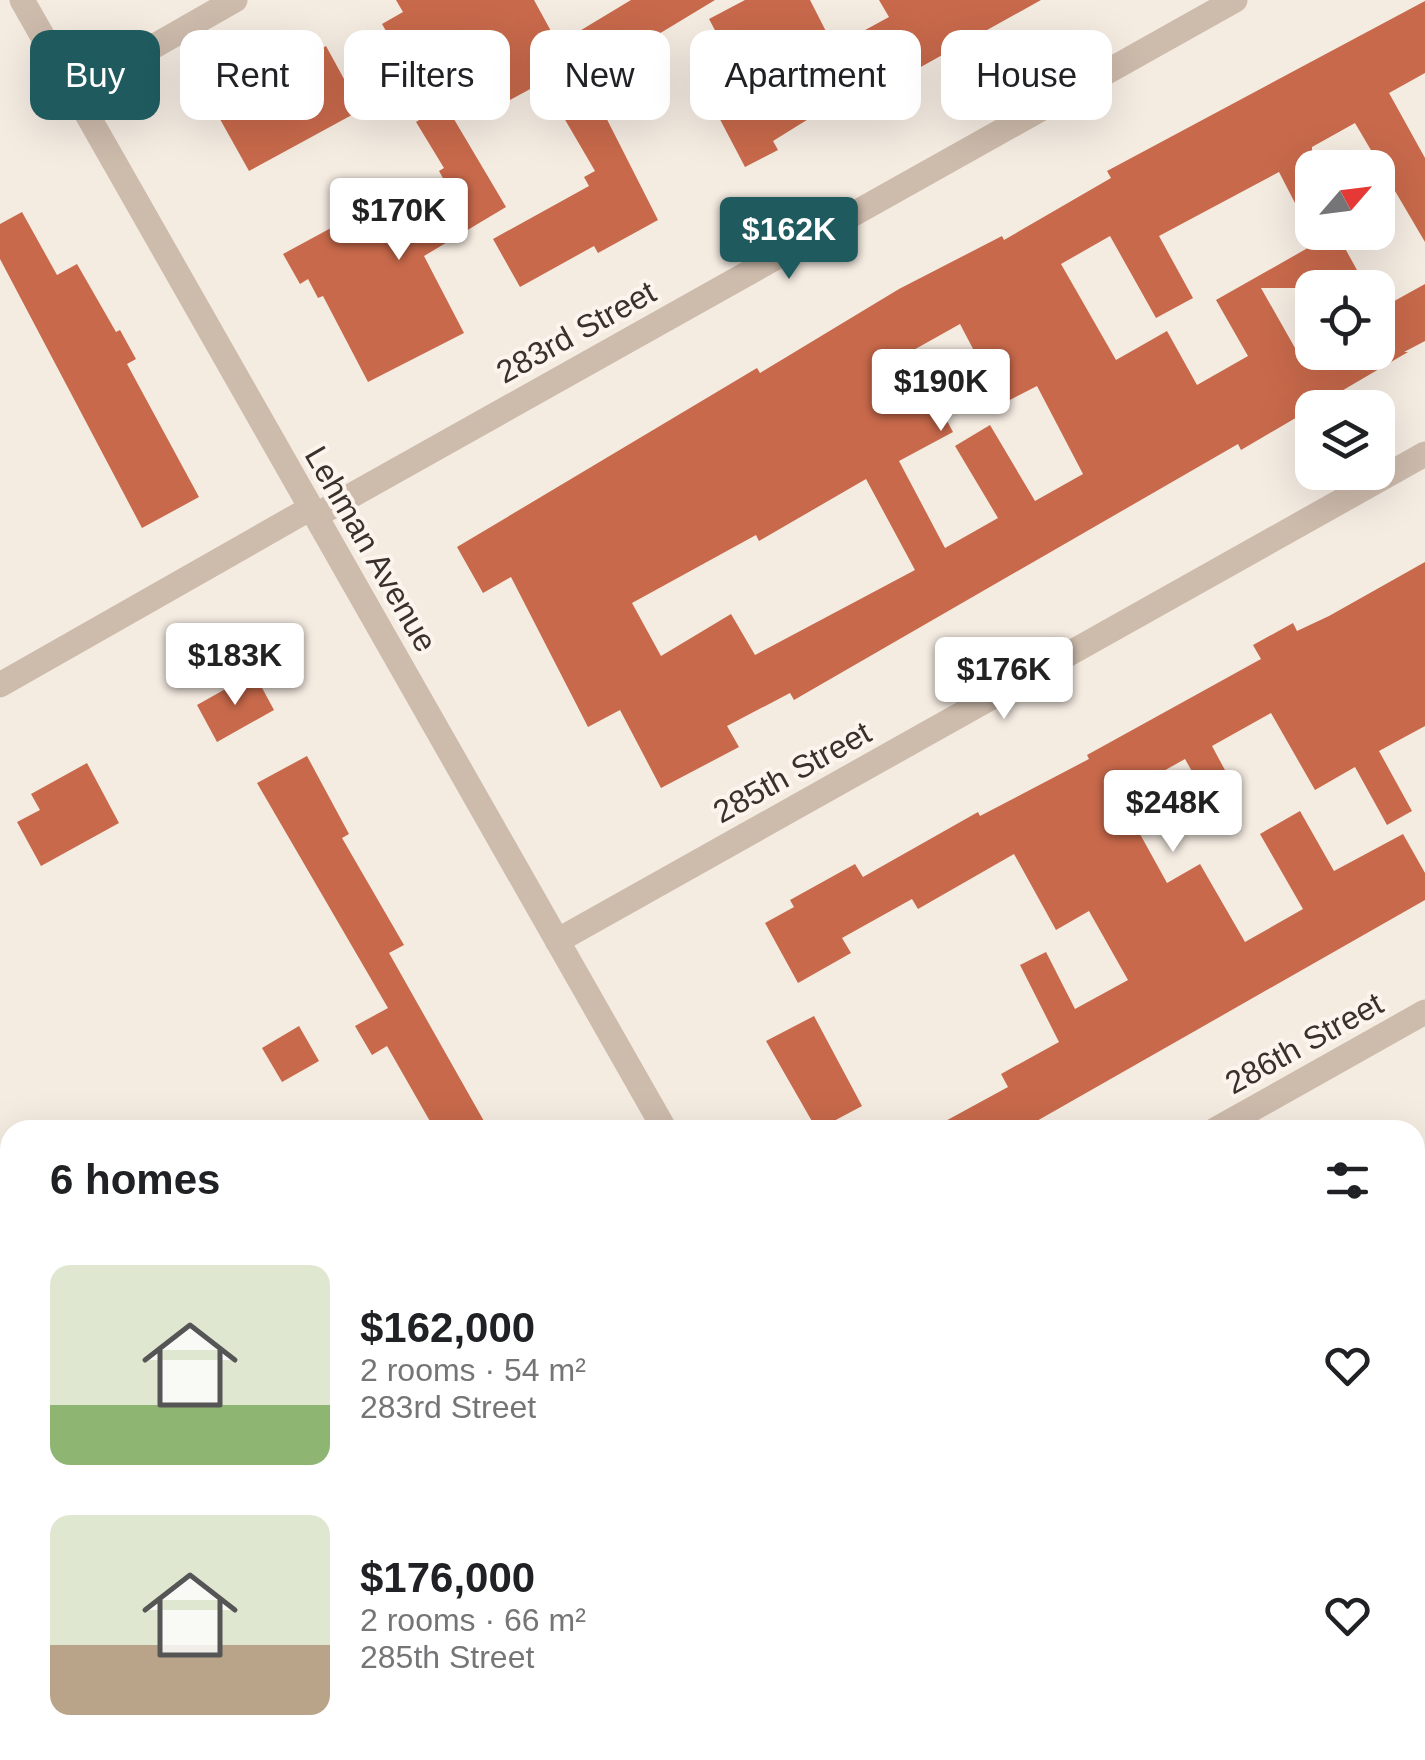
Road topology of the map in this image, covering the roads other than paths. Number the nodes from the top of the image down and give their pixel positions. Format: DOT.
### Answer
graph roads {
  1 [pos="22,0"];
  2 [pos="235,0"];
  3 [pos="1235,0"];
  4 [pos="39,30"];
  5 [pos="160,43"];
  6 [pos="90,120"];
  7 [pos="1425,454"];
  8 [pos="313,512"];
  9 [pos="0,685"];
  10 [pos="557,941"];
  11 [pos="1425,1012"];
  12 [pos="658,1120"];
  13 [pos="1232,1120"];
  1 -- 4 [label="street, Lehman Avenue"];
  2 -- 5 [label="street"];
  3 -- 8 [label="street, 283rd Street"];
  6 -- 8 [label="street, Lehman Avenue"];
  7 -- 10 [label="street, 285th Street"];
  8 -- 9 [label="street, 283rd Street"];
  8 -- 10 [label="street, Lehman Avenue"];
  10 -- 12 [label="street, Lehman Avenue"];
  11 -- 13 [label="street, 286th Street"];
}
